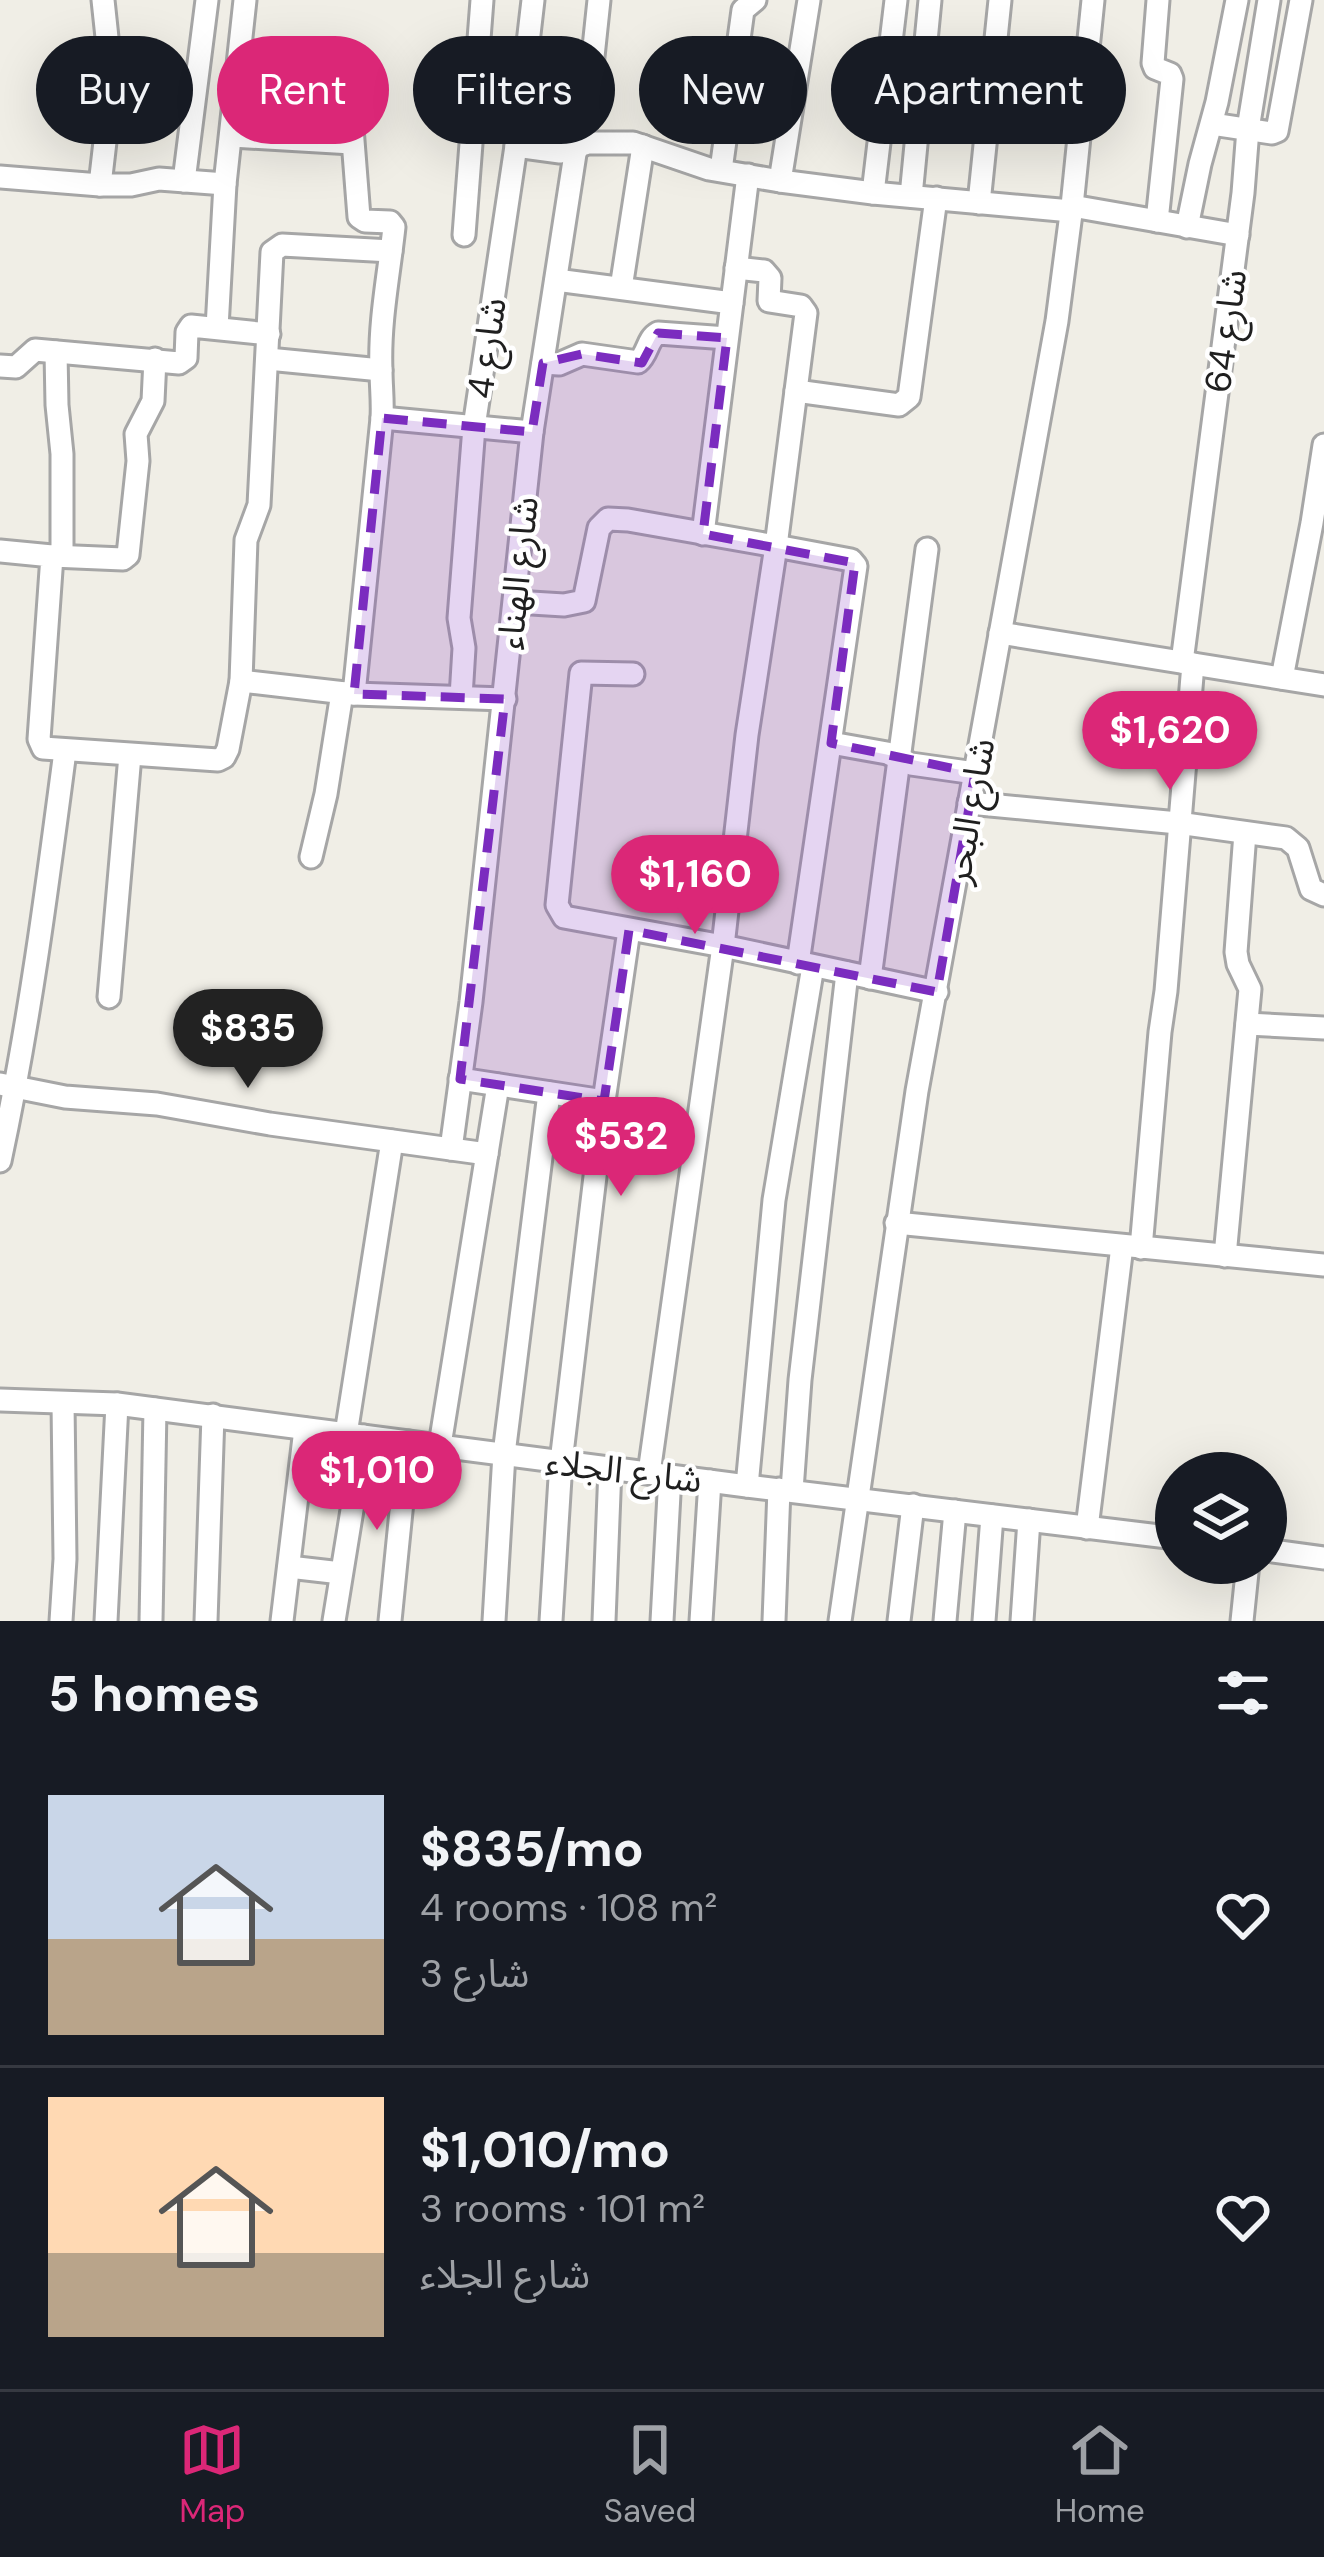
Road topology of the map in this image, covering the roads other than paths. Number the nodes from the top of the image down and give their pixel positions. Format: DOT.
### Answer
graph roads {
  1 [pos="103,0"];
  2 [pos="207,0"];
  3 [pos="245,0"];
  4 [pos="482,0"];
  5 [pos="533,0"];
  6 [pos="599,0"];
  7 [pos="755,0"];
  8 [pos="809,0"];
  9 [pos="896,0"];
  10 [pos="930,0"];
  11 [pos="1000,0"];
  12 [pos="1093,0"];
  13 [pos="1158,0"];
  14 [pos="1237,0"];
  15 [pos="1270,0"];
  16 [pos="1301,0"];
  17 [pos="242,36"];
  18 [pos="1212,124"];
  19 [pos="1248,129"];
  20 [pos="231,144"];
  21 [pos="352,144"];
  22 [pos="516,146"];
  23 [pos="577,146"];
  24 [pos="643,146"];
  25 [pos="721,170"];
  26 [pos="748,175"];
  27 [pos="0,177"];
  28 [pos="184,181"];
  29 [pos="780,181"];
  30 [pos="225,184"];
  31 [pos="100,185"];
  32 [pos="873,193"];
  33 [pos="910,196"];
  34 [pos="936,199"];
  35 [pos="979,202"];
  36 [pos="1072,209"];
  37 [pos="1156,221"];
  38 [pos="1187,227"];
  39 [pos="464,235"];
  40 [pos="1238,236"];
  41 [pos="391,250"];
  42 [pos="736,268"];
  43 [pos="556,280"];
  44 [pos="621,288"];
  45 [pos="732,303"];
  46 [pos="217,328"];
  47 [pos="268,334"];
  48 [pos="727,338"];
  49 [pos="56,352"];
  50 [pos="268,358"];
  51 [pos="155,359"];
  52 [pos="543,363"];
  53 [pos="0,366"];
  54 [pos="381,370"];
  55 [pos="796,392"];
  56 [pos="382,418"];
  57 [pos="474,427"];
  58 [pos="532,432"];
  59 [pos="1324,445"];
  60 [pos="703,534"];
  61 [pos="776,546"];
  62 [pos="927,549"];
  63 [pos="0,551"];
  64 [pos="57,556"];
  65 [pos="514,602"];
  66 [pos="1000,633"];
  67 [pos="1187,663"];
  68 [pos="634,674"];
  69 [pos="1282,679"];
  70 [pos="241,681"];
  71 [pos="1324,685"];
  72 [pos="348,693"];
  73 [pos="461,697"];
  74 [pos="505,699"];
  75 [pos="831,743"];
  76 [pos="65,752"];
  77 [pos="130,755"];
  78 [pos="898,759"];
  79 [pos="975,773"];
  80 [pos="969,803"];
  81 [pos="1178,823"];
  82 [pos="1245,833"];
  83 [pos="311,857"];
  84 [pos="1324,895"];
  85 [pos="629,930"];
  86 [pos="723,946"];
  87 [pos="805,965"];
  88 [pos="847,973"];
  89 [pos="870,978"];
  90 [pos="937,992"];
  91 [pos="109,997"];
  92 [pos="1247,1024"];
  93 [pos="1324,1028"];
  94 [pos="460,1079"];
  95 [pos="498,1084"];
  96 [pos="8,1086"];
  97 [pos="549,1093"];
  98 [pos="604,1101"];
  99 [pos="392,1141"];
  100 [pos="451,1150"];
  101 [pos="487,1154"];
  102 [pos="0,1161"];
  103 [pos="896,1223"];
  104 [pos="1132,1247"];
  105 [pos="1225,1256"];
  106 [pos="1324,1265"];
  107 [pos="0,1400"];
  108 [pos="63,1403"];
  109 [pos="117,1404"];
  110 [pos="155,1409"];
  111 [pos="213,1415"];
  112 [pos="305,1429"];
  113 [pos="355,1435"];
  114 [pos="408,1442"];
  115 [pos="440,1445"];
  116 [pos="504,1454"];
  117 [pos="561,1462"];
  118 [pos="610,1468"];
  119 [pos="660,1475"];
  120 [pos="710,1481"];
  121 [pos="748,1486"];
  122 [pos="785,1490"];
  123 [pos="859,1497"];
  124 [pos="913,1505"];
  125 [pos="955,1511"];
  126 [pos="992,1516"];
  127 [pos="1029,1520"];
  128 [pos="1087,1528"];
  129 [pos="1155,1536"];
  130 [pos="1287,1553"];
  131 [pos="1324,1558"];
  132 [pos="289,1567"];
  133 [pos="341,1573"];
  134 [pos="1246,1584"];
  135 [pos="61,1621"];
  136 [pos="106,1621"];
  137 [pos="151,1621"];
  138 [pos="206,1621"];
  139 [pos="282,1621"];
  140 [pos="334,1621"];
  141 [pos="390,1621"];
  142 [pos="494,1621"];
  143 [pos="551,1621"];
  144 [pos="604,1621"];
  145 [pos="662,1621"];
  146 [pos="701,1621"];
  147 [pos="774,1621"];
  148 [pos="840,1621"];
  149 [pos="899,1621"];
  150 [pos="945,1621"];
  151 [pos="984,1621"];
  152 [pos="1022,1621"];
  153 [pos="1242,1621"];
  1 -- 31 [label="street"];
  2 -- 28 [label="street"];
  3 -- 17 [label="street"];
  4 -- 39 [label="street"];
  5 -- 22 [label="street, شارع 4"];
  6 -- 23 [label="street, شارع الهناء"];
  7 -- 25 [label="street"];
  8 -- 29 [label="street"];
  9 -- 32 [label="street"];
  10 -- 33 [label="street"];
  11 -- 35 [label="street"];
  12 -- 36 [label="street, شارع البحر"];
  13 -- 37 [label="street"];
  14 -- 18 [label="street"];
  15 -- 19 [label="street, شارع 64"];
  16 -- 19 [label="street"];
  18 -- 19 [label="street"];
  18 -- 38 [label="street"];
  19 -- 40 [label="street, شارع 64"];
  20 -- 30 [label="street"];
  21 -- 41 [label="street"];
  22 -- 23 [label="street"];
  22 -- 57 [label="street, شارع 4"];
  23 -- 24 [label="street"];
  23 -- 43 [label="street, شارع الهناء"];
  24 -- 25 [label="street"];
  24 -- 44 [label="street"];
  25 -- 26 [label="street"];
  26 -- 29 [label="street"];
  26 -- 42 [label="street"];
  27 -- 31 [label="street"];
  28 -- 30 [label="street"];
  28 -- 31 [label="street"];
  29 -- 32 [label="street"];
  30 -- 46 [label="street"];
  32 -- 33 [label="street"];
  33 -- 34 [label="street"];
  34 -- 35 [label="street"];
  34 -- 55 [label="street"];
  35 -- 36 [label="street"];
  36 -- 37 [label="street"];
  36 -- 66 [label="street, شارع البحر"];
  37 -- 38 [label="street"];
  38 -- 40 [label="street"];
  40 -- 67 [label="street, شارع 64"];
  41 -- 47 [label="street"];
  41 -- 54 [label="street"];
  42 -- 45 [label="street"];
  42 -- 55 [label="street"];
  43 -- 44 [label="street"];
  43 -- 52 [label="street, شارع الهناء"];
  44 -- 45 [label="street"];
  45 -- 48 [label="street"];
  46 -- 47 [label="street"];
  46 -- 51 [label="street"];
  47 -- 50 [label="street"];
  48 -- 52 [label="street"];
  48 -- 60 [label="street"];
  49 -- 51 [label="street"];
  49 -- 53 [label="street"];
  49 -- 64 [label="street"];
  50 -- 54 [label="street"];
  50 -- 70 [label="street"];
  51 -- 64 [label="street"];
  52 -- 58 [label="street, شارع الهناء"];
  54 -- 56 [label="street"];
  55 -- 61 [label="street"];
  56 -- 57 [label="street"];
  56 -- 72 [label="street"];
  57 -- 58 [label="street"];
  57 -- 73 [label="street, شارع 4"];
  58 -- 65 [label="street, شارع الهناء"];
  59 -- 69 [label="street"];
  60 -- 61 [label="street"];
  60 -- 65 [label="street"];
  61 -- 75 [label="street"];
  61 -- 86 [label="street"];
  62 -- 78 [label="street"];
  63 -- 64 [label="street"];
  64 -- 76 [label="street"];
  65 -- 74 [label="street, شارع الهناء"];
  66 -- 67 [label="street"];
  66 -- 79 [label="street, شارع البحر"];
  67 -- 69 [label="street"];
  67 -- 81 [label="street, شارع 64"];
  68 -- 85 [label="street"];
  69 -- 71 [label="street"];
  70 -- 72 [label="street"];
  70 -- 77 [label="street"];
  72 -- 73 [label="street"];
  72 -- 83 [label="street"];
  73 -- 74 [label="street"];
  74 -- 94 [label="street, شارع الهناء"];
  75 -- 78 [label="street"];
  75 -- 87 [label="street"];
  76 -- 77 [label="street"];
  76 -- 96 [label="street"];
  77 -- 91 [label="street"];
  78 -- 79 [label="street"];
  78 -- 89 [label="street"];
  79 -- 80 [label="street, شارع البحر"];
  80 -- 81 [label="street"];
  80 -- 90 [label="street, شارع البحر"];
  81 -- 82 [label="street"];
  81 -- 104 [label="street, شارع 64"];
  82 -- 84 [label="street"];
  82 -- 92 [label="street"];
  85 -- 86 [label="street"];
  85 -- 98 [label="street"];
  86 -- 87 [label="street"];
  86 -- 119 [label="street"];
  87 -- 88 [label="street"];
  87 -- 121 [label="street"];
  88 -- 89 [label="street"];
  88 -- 122 [label="street"];
  89 -- 90 [label="street"];
  90 -- 103 [label="street, شارع البحر"];
  92 -- 93 [label="street"];
  92 -- 105 [label="street"];
  94 -- 95 [label="street"];
  94 -- 100 [label="street, شارع الهناء"];
  95 -- 97 [label="street"];
  95 -- 101 [label="street"];
  96 -- 99 [label="street"];
  96 -- 102 [label="street"];
  97 -- 98 [label="street"];
  97 -- 116 [label="street"];
  98 -- 117 [label="street"];
  99 -- 100 [label="street"];
  99 -- 113 [label="street"];
  100 -- 101 [label="street"];
  101 -- 115 [label="street"];
  103 -- 104 [label="street"];
  103 -- 123 [label="street, شارع البحر"];
  104 -- 105 [label="street"];
  104 -- 128 [label="street, شارع 64"];
  105 -- 106 [label="street"];
  107 -- 108 [label="street, شارع الجلاء"];
  108 -- 109 [label="street, شارع الجلاء"];
  108 -- 135 [label="street"];
  109 -- 110 [label="street, شارع الجلاء"];
  109 -- 136 [label="street"];
  110 -- 111 [label="street, شارع الجلاء"];
  110 -- 137 [label="street"];
  111 -- 112 [label="street, شارع الجلاء"];
  111 -- 138 [label="street"];
  112 -- 113 [label="street, شارع الجلاء"];
  112 -- 132 [label="street"];
  113 -- 114 [label="street, شارع الجلاء"];
  113 -- 133 [label="street"];
  114 -- 115 [label="street, شارع الجلاء"];
  114 -- 141 [label="street"];
  115 -- 116 [label="street, شارع الجلاء"];
  116 -- 117 [label="street, شارع الجلاء"];
  116 -- 142 [label="street"];
  117 -- 118 [label="street, شارع الجلاء"];
  117 -- 143 [label="street"];
  118 -- 119 [label="street, شارع الجلاء"];
  118 -- 144 [label="street"];
  119 -- 120 [label="street, شارع الجلاء"];
  119 -- 145 [label="street"];
  120 -- 121 [label="street, شارع الجلاء"];
  120 -- 146 [label="street"];
  121 -- 122 [label="street, شارع الجلاء"];
  122 -- 123 [label="street, شارع الجلاء"];
  122 -- 147 [label="street"];
  123 -- 124 [label="street, شارع الجلاء"];
  123 -- 148 [label="street, شارع البحر"];
  124 -- 125 [label="street, شارع الجلاء"];
  124 -- 149 [label="street"];
  125 -- 126 [label="street, شارع الجلاء"];
  125 -- 150 [label="street"];
  126 -- 127 [label="street, شارع الجلاء"];
  126 -- 151 [label="street"];
  127 -- 128 [label="street, شارع الجلاء"];
  127 -- 152 [label="street"];
  128 -- 129 [label="street, شارع الجلاء"];
  130 -- 131 [label="street"];
  132 -- 133 [label="street"];
  132 -- 139 [label="street"];
  133 -- 140 [label="street"];
  134 -- 153 [label="street"];
}
